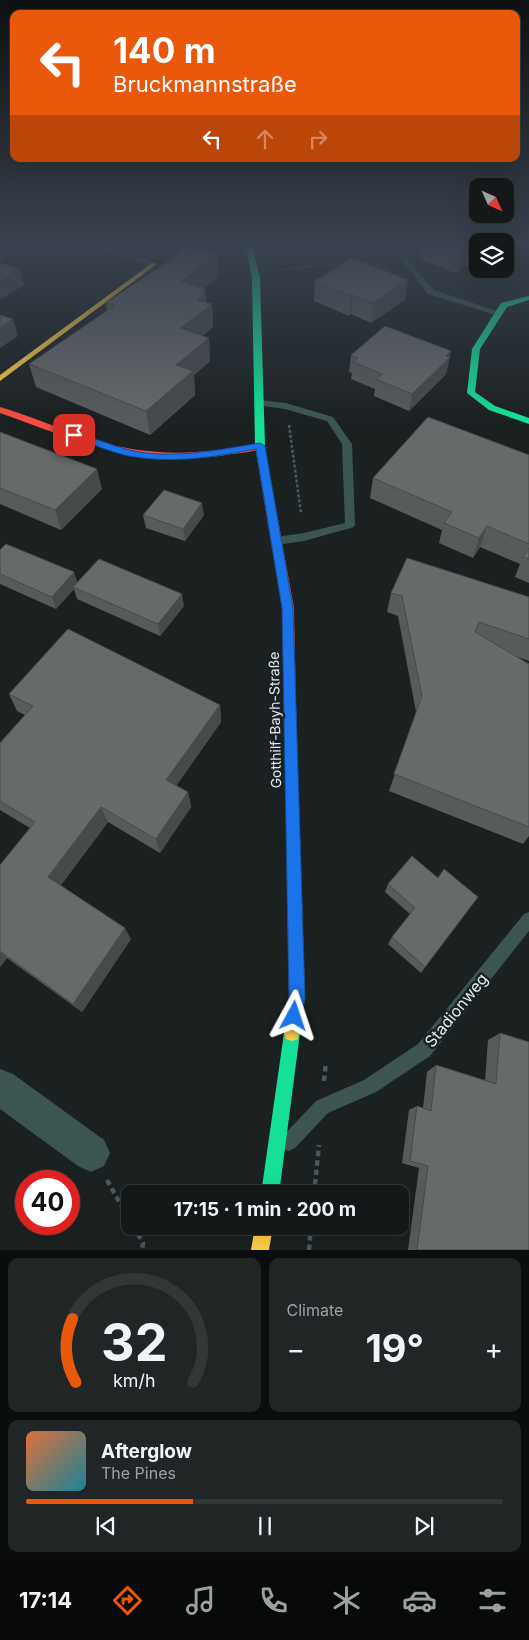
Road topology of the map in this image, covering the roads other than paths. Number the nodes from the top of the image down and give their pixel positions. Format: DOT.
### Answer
graph roads {
  1 [pos="100,304"];
  2 [pos="257,304"];
  3 [pos="471,304"];
  4 [pos="509,304"];
  5 [pos="499,313"];
  6 [pos="0,379"];
  7 [pos="259,403"];
  8 [pos="0,410"];
  9 [pos="529,421"];
  10 [pos="260,446"];
  11 [pos="276,541"];
  12 [pos="529,919"];
  13 [pos="0,1087"];
  14 [pos="91,1153"];
  15 [pos="276,1157"];
  16 [pos="271,1185"];
  17 [pos="262,1235"];
  18 [pos="260,1250"];
  1 -- 6 [label="street"];
  2 -- 7 [label="street, Gotthilf-Bayh-Straße"];
  3 -- 5 [label="lane"];
  4 -- 5 [label="street"];
  5 -- 9 [label="street"];
  7 -- 10 [label="street, Gotthilf-Bayh-Straße"];
  7 -- 11 [label="lane"];
  8 -- 10 [label="street"];
  10 -- 11 [label="street, Gotthilf-Bayh-Straße"];
  11 -- 15 [label="street, Gotthilf-Bayh-Straße"];
  12 -- 15 [label="lane, Stadionweg"];
  13 -- 14 [label="street"];
  15 -- 16 [label="street, Gotthilf-Bayh-Straße"];
  17 -- 18 [label="street"];
}
